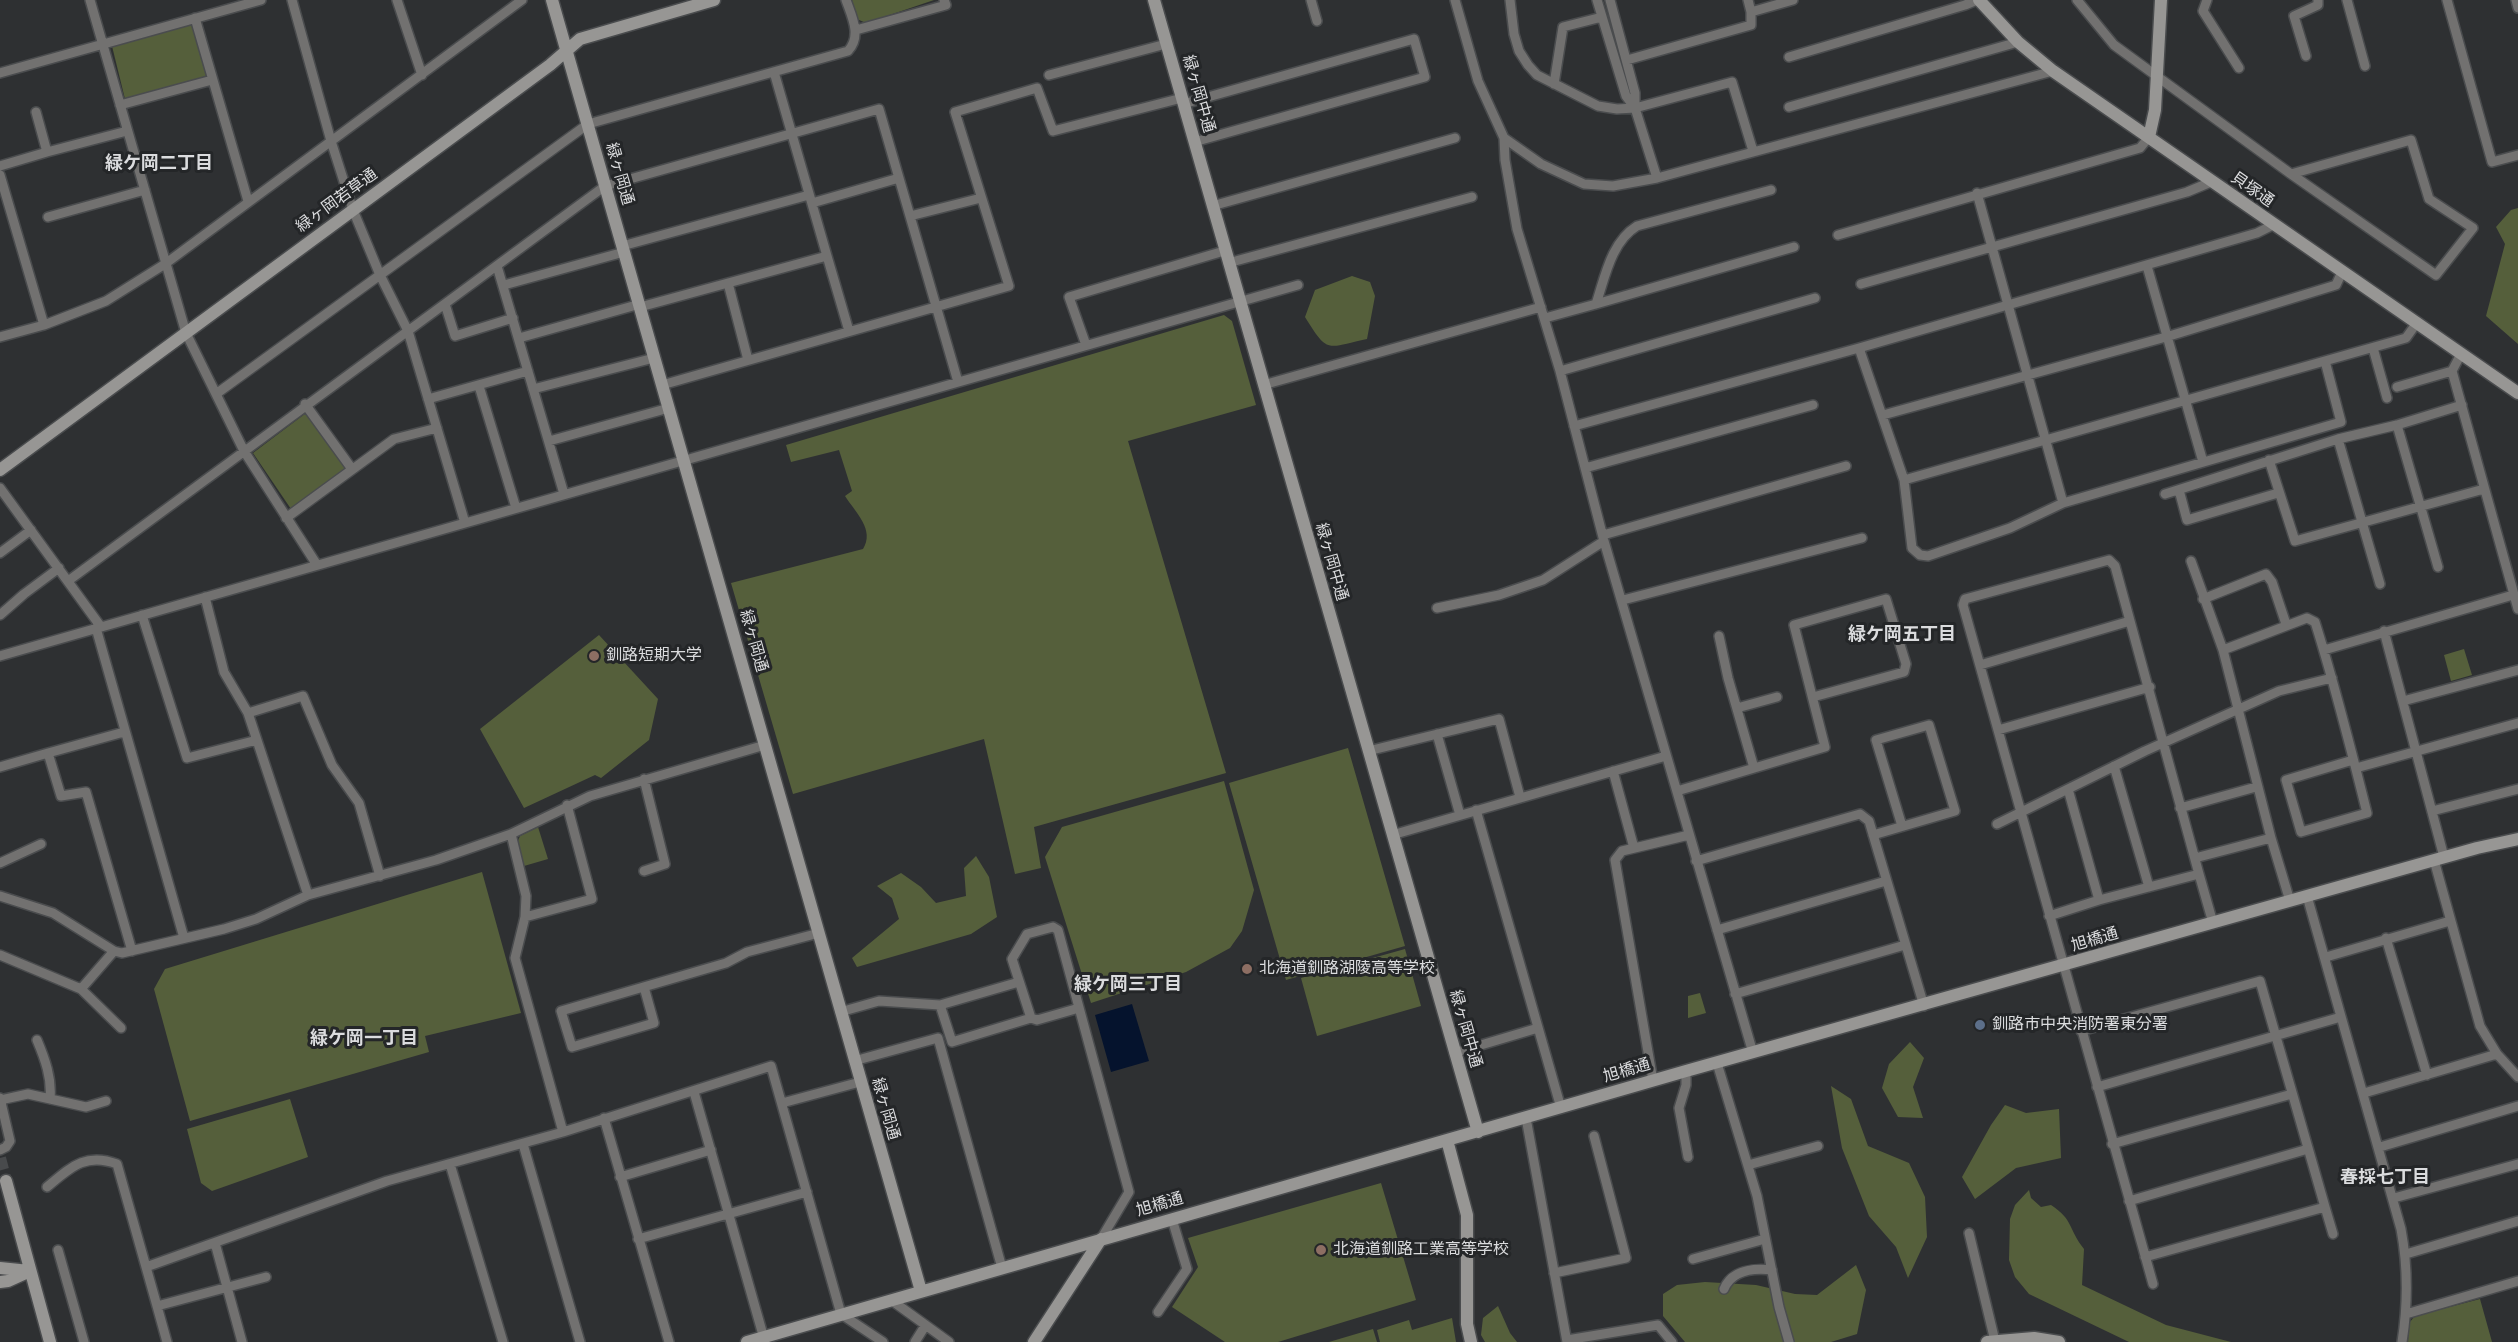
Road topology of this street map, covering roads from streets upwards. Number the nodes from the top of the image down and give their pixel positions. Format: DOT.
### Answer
graph roads {
  1 [pos="90,0"];
  2 [pos="261,0"];
  3 [pos="292,0"];
  4 [pos="397,0"];
  5 [pos="522,0"];
  6 [pos="552,0"];
  7 [pos="714,0"];
  8 [pos="846,0"];
  9 [pos="944,0"];
  10 [pos="1154,0"];
  11 [pos="1311,0"];
  12 [pos="1455,0"];
  13 [pos="1509,0"];
  14 [pos="1598,0"];
  15 [pos="1611,0"];
  16 [pos="1748,0"];
  17 [pos="1793,0"];
  18 [pos="1978,0"];
  19 [pos="2077,0"];
  20 [pos="2161,0"];
  21 [pos="2207,0"];
  22 [pos="2318,0"];
  23 [pos="2347,0"];
  24 [pos="2447,0"];
  25 [pos="2516,0"];
  26 [pos="2518,8"];
  27 [pos="1751,12"];
  28 [pos="1602,17"];
  29 [pos="195,18"];
  30 [pos="1317,21"];
  31 [pos="856,30"];
  32 [pos="103,42"];
  33 [pos="2018,42"];
  34 [pos="1166,44"];
  35 [pos="566,50"];
  36 [pos="2307,56"];
  37 [pos="1789,57"];
  38 [pos="1627,60"];
  39 [pos="2365,66"];
  40 [pos="2239,68"];
  41 [pos="2053,71"];
  42 [pos="774,72"];
  43 [pos="0,73"];
  44 [pos="422,75"];
  45 [pos="1049,75"];
  46 [pos="2157,77"];
  47 [pos="212,80"];
  48 [pos="1554,84"];
  49 [pos="1182,101"];
  50 [pos="120,105"];
  51 [pos="1789,107"];
  52 [pos="1635,108"];
  53 [pos="36,112"];
  54 [pos="588,124"];
  55 [pos="128,131"];
  56 [pos="792,133"];
  57 [pos="1455,138"];
  58 [pos="1503,138"];
  59 [pos="2149,138"];
  60 [pos="331,141"];
  61 [pos="1194,142"];
  62 [pos="1754,151"];
  63 [pos="47,152"];
  64 [pos="2518,155"];
  65 [pos="0,166"];
  66 [pos="2291,174"];
  67 [pos="0,175"];
  68 [pos="899,178"];
  69 [pos="1657,178"];
  70 [pos="2211,182"];
  71 [pos="604,186"];
  72 [pos="145,190"];
  73 [pos="1771,190"];
  74 [pos="1977,193"];
  75 [pos="1472,197"];
  76 [pos="981,198"];
  77 [pos="811,199"];
  78 [pos="248,201"];
  79 [pos="4,204"];
  80 [pos="1212,206"];
  81 [pos="353,210"];
  82 [pos="910,216"];
  83 [pos="48,217"];
  84 [pos="2273,225"];
  85 [pos="1838,235"];
  86 [pos="1794,247"];
  87 [pos="1991,247"];
  88 [pos="623,249"];
  89 [pos="827,256"];
  90 [pos="1226,257"];
  91 [pos="165,264"];
  92 [pos="497,266"];
  93 [pos="2146,266"];
  94 [pos="2342,272"];
  95 [pos="380,275"];
  96 [pos="728,283"];
  97 [pos="1861,284"];
  98 [pos="504,285"];
  99 [pos="1298,285"];
  100 [pos="1815,298"];
  101 [pos="1239,302"];
  102 [pos="445,304"];
  103 [pos="1596,304"];
  104 [pos="2007,304"];
  105 [pos="640,306"];
  106 [pos="937,306"];
  107 [pos="1541,307"];
  108 [pos="513,318"];
  109 [pos="1545,318"];
  110 [pos="2416,324"];
  111 [pos="44,325"];
  112 [pos="408,331"];
  113 [pos="849,331"];
  114 [pos="186,333"];
  115 [pos="0,337"];
  116 [pos="2166,337"];
  117 [pos="519,338"];
  118 [pos="1086,345"];
  119 [pos="1859,348"];
  120 [pos="2373,348"];
  121 [pos="2461,354"];
  122 [pos="654,358"];
  123 [pos="748,360"];
  124 [pos="2325,362"];
  125 [pos="2452,370"];
  126 [pos="528,371"];
  127 [pos="1560,371"];
  128 [pos="2027,375"];
  129 [pos="958,382"];
  130 [pos="662,385"];
  131 [pos="1263,385"];
  132 [pos="479,386"];
  133 [pos="2397,387"];
  134 [pos="533,389"];
  135 [pos="2518,393"];
  136 [pos="216,394"];
  137 [pos="2387,398"];
  138 [pos="428,399"];
  139 [pos="2185,400"];
  140 [pos="305,404"];
  141 [pos="1812,405"];
  142 [pos="2462,405"];
  143 [pos="669,408"];
  144 [pos="1883,415"];
  145 [pos="2397,425"];
  146 [pos="1574,426"];
  147 [pos="437,428"];
  148 [pos="2338,440"];
  149 [pos="549,441"];
  150 [pos="2045,441"];
  151 [pos="244,452"];
  152 [pos="684,460"];
  153 [pos="2270,460"];
  154 [pos="2204,462"];
  155 [pos="1846,466"];
  156 [pos="1585,468"];
  157 [pos="352,469"];
  158 [pos="0,470"];
  159 [pos="1904,480"];
  160 [pos="0,488"];
  161 [pos="2484,489"];
  162 [pos="2179,490"];
  163 [pos="2278,493"];
  164 [pos="564,494"];
  165 [pos="2165,494"];
  166 [pos="2063,502"];
  167 [pos="2420,506"];
  168 [pos="516,508"];
  169 [pos="286,519"];
  170 [pos="2362,521"];
  171 [pos="465,523"];
  172 [pos="31,530"];
  173 [pos="1604,538"];
  174 [pos="1862,538"];
  175 [pos="0,553"];
  176 [pos="2191,561"];
  177 [pos="317,565"];
  178 [pos="2438,567"];
  179 [pos="59,568"];
  180 [pos="2518,575"];
  181 [pos="68,581"];
  182 [pos="2510,582"];
  183 [pos="2380,584"];
  184 [pos="2513,595"];
  185 [pos="205,597"];
  186 [pos="2203,599"];
  187 [pos="1623,600"];
  188 [pos="1437,608"];
  189 [pos="2518,609"];
  190 [pos="0,615"];
  191 [pos="142,615"];
  192 [pos="2130,621"];
  193 [pos="2286,624"];
  194 [pos="99,627"];
  195 [pos="2384,631"];
  196 [pos="1719,636"];
  197 [pos="2223,650"];
  198 [pos="2324,650"];
  199 [pos="0,656"];
  200 [pos="1980,665"];
  201 [pos="2518,670"];
  202 [pos="2332,678"];
  203 [pos="2150,687"];
  204 [pos="1777,697"];
  205 [pos="1814,697"];
  206 [pos="2403,701"];
  207 [pos="1737,708"];
  208 [pos="2239,710"];
  209 [pos="248,713"];
  210 [pos="2518,723"];
  211 [pos="1998,730"];
  212 [pos="124,732"];
  213 [pos="1437,734"];
  214 [pos="258,740"];
  215 [pos="2165,742"];
  216 [pos="765,745"];
  217 [pos="2416,750"];
  218 [pos="1368,751"];
  219 [pos="48,753"];
  220 [pos="1666,756"];
  221 [pos="2354,764"];
  222 [pos="2114,766"];
  223 [pos="0,767"];
  224 [pos="1754,768"];
  225 [pos="1613,771"];
  226 [pos="644,779"];
  227 [pos="2256,787"];
  228 [pos="2068,789"];
  229 [pos="2518,789"];
  230 [pos="1677,791"];
  231 [pos="1520,797"];
  232 [pos="567,805"];
  233 [pos="2180,808"];
  234 [pos="1476,810"];
  235 [pos="2432,811"];
  236 [pos="2021,812"];
  237 [pos="1460,815"];
  238 [pos="1996,824"];
  239 [pos="1902,826"];
  240 [pos="511,834"];
  241 [pos="1392,835"];
  242 [pos="1689,835"];
  243 [pos="1873,835"];
  244 [pos="2271,838"];
  245 [pos="2518,839"];
  246 [pos="41,844"];
  247 [pos="1634,848"];
  248 [pos="2194,858"];
  249 [pos="2439,858"];
  250 [pos="1696,861"];
  251 [pos="0,863"];
  252 [pos="644,870"];
  253 [pos="2199,874"];
  254 [pos="380,876"];
  255 [pos="1886,881"];
  256 [pos="2149,887"];
  257 [pos="308,895"];
  258 [pos="0,896"];
  259 [pos="2307,896"];
  260 [pos="2099,900"];
  261 [pos="2290,901"];
  262 [pos="2049,916"];
  263 [pos="525,917"];
  264 [pos="2450,921"];
  265 [pos="2213,923"];
  266 [pos="1717,930"];
  267 [pos="819,933"];
  268 [pos="184,938"];
  269 [pos="2386,938"];
  270 [pos="1905,945"];
  271 [pos="114,951"];
  272 [pos="132,951"];
  273 [pos="0,955"];
  274 [pos="2326,957"];
  275 [pos="2063,966"];
  276 [pos="1019,982"];
  277 [pos="644,987"];
  278 [pos="81,989"];
  279 [pos="1735,994"];
  280 [pos="939,1005"];
  281 [pos="1924,1006"];
  282 [pos="1079,1008"];
  283 [pos="840,1012"];
  284 [pos="2341,1017"];
  285 [pos="1031,1018"];
  286 [pos="121,1028"];
  287 [pos="1538,1028"];
  288 [pos="2081,1031"];
  289 [pos="2277,1036"];
  290 [pos="37,1040"];
  291 [pos="1454,1053"];
  292 [pos="1753,1053"];
  293 [pos="2497,1054"];
  294 [pos="854,1061"];
  295 [pos="1717,1063"];
  296 [pos="1686,1071"];
  297 [pos="2427,1075"];
  298 [pos="2518,1077"];
  299 [pos="1653,1081"];
  300 [pos="860,1082"];
  301 [pos="2097,1087"];
  302 [pos="694,1092"];
  303 [pos="2364,1093"];
  304 [pos="2292,1094"];
  305 [pos="0,1099"];
  306 [pos="50,1099"];
  307 [pos="106,1101"];
  308 [pos="782,1103"];
  309 [pos="2518,1106"];
  310 [pos="1561,1108"];
  311 [pos="604,1118"];
  312 [pos="1526,1118"];
  313 [pos="563,1132"];
  314 [pos="1478,1132"];
  315 [pos="1594,1136"];
  316 [pos="1447,1140"];
  317 [pos="523,1144"];
  318 [pos="2112,1144"];
  319 [pos="1818,1146"];
  320 [pos="2379,1147"];
  321 [pos="0,1149"];
  322 [pos="2308,1149"];
  323 [pos="711,1150"];
  324 [pos="1688,1157"];
  325 [pos="450,1164"];
  326 [pos="2518,1164"];
  327 [pos="1748,1165"];
  328 [pos="620,1177"];
  329 [pos="6,1181"];
  330 [pos="47,1187"];
  331 [pos="807,1192"];
  332 [pos="2394,1198"];
  333 [pos="2129,1201"];
  334 [pos="2325,1207"];
  335 [pos="729,1213"];
  336 [pos="1172,1219"];
  337 [pos="2518,1221"];
  338 [pos="1969,1233"];
  339 [pos="2333,1234"];
  340 [pos="638,1239"];
  341 [pos="1101,1239"];
  342 [pos="1765,1239"];
  343 [pos="215,1243"];
  344 [pos="58,1250"];
  345 [pos="2406,1254"];
  346 [pos="2145,1257"];
  347 [pos="1693,1259"];
  348 [pos="146,1267"];
  349 [pos="0,1268"];
  350 [pos="1002,1268"];
  351 [pos="1772,1270"];
  352 [pos="30,1271"];
  353 [pos="1554,1273"];
  354 [pos="266,1277"];
  355 [pos="2518,1281"];
  356 [pos="0,1282"];
  357 [pos="2152,1284"];
  358 [pos="227,1288"];
  359 [pos="1724,1289"];
  360 [pos="921,1292"];
  361 [pos="891,1300"];
  362 [pos="158,1306"];
  363 [pos="1158,1312"];
  364 [pos="841,1314"];
  365 [pos="2406,1314"];
  366 [pos="925,1326"];
  367 [pos="764,1340"];
  368 [pos="1567,1341"];
  369 [pos="1991,1341"];
  370 [pos="50,1342"];
  371 [pos="84,1342"];
  372 [pos="167,1342"];
  373 [pos="242,1342"];
  374 [pos="503,1342"];
  375 [pos="580,1342"];
  376 [pos="669,1342"];
  377 [pos="747,1342"];
  378 [pos="883,1342"];
  379 [pos="915,1342"];
  380 [pos="949,1342"];
  381 [pos="1034,1342"];
  382 [pos="1471,1342"];
  383 [pos="1672,1342"];
  384 [pos="1789,1342"];
  385 [pos="2059,1342"];
  386 [pos="2402,1342"];
  1 -- 32 [label="street"];
  2 -- 29 [label="street"];
  3 -- 60 [label="street"];
  4 -- 44 [label="street"];
  5 -- 44 [label="street"];
  6 -- 35 [label="street, 緑ヶ岡通"];
  7 -- 35 [label="street, 緑ヶ岡若草通"];
  8 -- 31 [label="street"];
  9 -- 31 [label="street"];
  10 -- 34 [label="street, 緑ヶ岡中通"];
  11 -- 30 [label="street"];
  12 -- 58 [label="street"];
  13 -- 48 [label="street"];
  14 -- 28 [label="street"];
  15 -- 38 [label="street"];
  16 -- 27 [label="street"];
  17 -- 27 [label="street"];
  18 -- 33 [label="street, 貝塚通"];
  18 -- 37 [label="street"];
  19 -- 46 [label="street"];
  20 -- 46 [label="street"];
  21 -- 40 [label="street"];
  22 -- 36 [label="street"];
  23 -- 39 [label="street"];
  24 -- 64 [label="street"];
  25 -- 26 [label="street"];
  27 -- 38 [label="street"];
  28 -- 48 [label="street"];
  28 -- 52 [label="street"];
  29 -- 32 [label="street"];
  29 -- 47 [label="street"];
  31 -- 42 [label="street"];
  32 -- 43 [label="street"];
  32 -- 50 [label="street"];
  33 -- 41 [label="street, 貝塚通"];
  33 -- 51 [label="street"];
  34 -- 45 [label="street"];
  34 -- 49 [label="street, 緑ヶ岡中通"];
  35 -- 54 [label="street, 緑ヶ岡通"];
  35 -- 81 [label="street, 緑ヶ岡若草通"];
  38 -- 52 [label="street"];
  41 -- 59 [label="street, 貝塚通"];
  41 -- 62 [label="street"];
  42 -- 54 [label="street"];
  42 -- 56 [label="street"];
  44 -- 60 [label="street"];
  46 -- 59 [label="street"];
  46 -- 66 [label="street"];
  47 -- 50 [label="street"];
  47 -- 78 [label="street"];
  48 -- 52 [label="street"];
  49 -- 61 [label="street, 緑ヶ岡中通"];
  49 -- 61 [label="street"];
  49 -- 76 [label="street"];
  50 -- 55 [label="street"];
  52 -- 62 [label="street"];
  52 -- 69 [label="street"];
  53 -- 63 [label="street"];
  54 -- 71 [label="street, 緑ヶ岡通"];
  54 -- 95 [label="street"];
  55 -- 63 [label="street"];
  55 -- 72 [label="street"];
  56 -- 68 [label="street"];
  56 -- 71 [label="street"];
  56 -- 77 [label="street"];
  57 -- 80 [label="street"];
  58 -- 69 [label="street"];
  58 -- 107 [label="street"];
  59 -- 70 [label="street, 貝塚通"];
  59 -- 74 [label="street"];
  60 -- 78 [label="street"];
  60 -- 81 [label="street"];
  61 -- 80 [label="street, 緑ヶ岡中通"];
  62 -- 69 [label="street"];
  63 -- 65 [label="street"];
  66 -- 66 [label="street"];
  67 -- 79 [label="street"];
  68 -- 77 [label="street"];
  68 -- 82 [label="street"];
  70 -- 84 [label="street, 貝塚通"];
  70 -- 87 [label="street"];
  71 -- 88 [label="street, 緑ヶ岡通"];
  71 -- 92 [label="street"];
  72 -- 83 [label="street"];
  72 -- 91 [label="street"];
  73 -- 103 [label="street"];
  74 -- 85 [label="street"];
  74 -- 87 [label="street"];
  75 -- 90 [label="street"];
  76 -- 82 [label="street"];
  76 -- 106 [label="street"];
  77 -- 88 [label="street"];
  77 -- 89 [label="street"];
  78 -- 91 [label="street"];
  79 -- 111 [label="street"];
  80 -- 90 [label="street, 緑ヶ岡中通"];
  81 -- 95 [label="street"];
  81 -- 114 [label="street, 緑ヶ岡若草通"];
  82 -- 106 [label="street"];
  84 -- 93 [label="street"];
  84 -- 94 [label="street, 貝塚通"];
  86 -- 103 [label="street"];
  87 -- 97 [label="street"];
  87 -- 104 [label="street"];
  88 -- 98 [label="street"];
  88 -- 105 [label="street, 緑ヶ岡通"];
  89 -- 96 [label="street"];
  89 -- 113 [label="street"];
  90 -- 101 [label="street, 緑ヶ岡中通"];
  90 -- 118 [label="street"];
  91 -- 111 [label="street"];
  91 -- 114 [label="street"];
  92 -- 98 [label="street"];
  92 -- 102 [label="street"];
  93 -- 104 [label="street"];
  93 -- 116 [label="street"];
  94 -- 110 [label="street, 貝塚通"];
  94 -- 116 [label="street"];
  95 -- 112 [label="street"];
  95 -- 136 [label="street"];
  96 -- 105 [label="street"];
  96 -- 123 [label="street"];
  98 -- 108 [label="street"];
  99 -- 101 [label="street"];
  100 -- 127 [label="street"];
  101 -- 118 [label="street"];
  101 -- 131 [label="street, 緑ヶ岡中通"];
  102 -- 108 [label="street"];
  102 -- 112 [label="street"];
  103 -- 109 [label="street"];
  104 -- 119 [label="street"];
  104 -- 128 [label="street"];
  105 -- 117 [label="street"];
  105 -- 122 [label="street, 緑ヶ岡通"];
  106 -- 113 [label="street"];
  106 -- 129 [label="street"];
  107 -- 109 [label="street"];
  107 -- 131 [label="street"];
  108 -- 117 [label="street"];
  109 -- 127 [label="street"];
  110 -- 120 [label="street"];
  110 -- 121 [label="street, 貝塚通"];
  111 -- 115 [label="street"];
  112 -- 138 [label="street"];
  112 -- 140 [label="street"];
  113 -- 123 [label="street"];
  114 -- 136 [label="street"];
  114 -- 158 [label="street, 緑ヶ岡若草通"];
  116 -- 128 [label="street"];
  116 -- 139 [label="street"];
  117 -- 126 [label="street"];
  118 -- 129 [label="street"];
  119 -- 144 [label="street"];
  119 -- 146 [label="street"];
  120 -- 124 [label="street"];
  120 -- 137 [label="street"];
  121 -- 125 [label="street"];
  121 -- 135 [label="street, 貝塚通"];
  122 -- 130 [label="street, 緑ヶ岡通"];
  122 -- 134 [label="street"];
  123 -- 130 [label="street"];
  124 -- 139 [label="street"];
  124 -- 154 [label="street"];
  125 -- 133 [label="street"];
  125 -- 142 [label="street"];
  126 -- 132 [label="street"];
  126 -- 134 [label="street"];
  127 -- 146 [label="street"];
  128 -- 144 [label="street"];
  128 -- 150 [label="street"];
  129 -- 152 [label="street"];
  130 -- 143 [label="street, 緑ヶ岡通"];
  131 -- 218 [label="street, 緑ヶ岡中通"];
  132 -- 138 [label="street"];
  132 -- 168 [label="street"];
  134 -- 149 [label="street"];
  136 -- 151 [label="street"];
  138 -- 147 [label="street"];
  139 -- 150 [label="street"];
  139 -- 154 [label="street"];
  140 -- 151 [label="street"];
  140 -- 157 [label="street"];
  141 -- 156 [label="street"];
  142 -- 145 [label="street"];
  142 -- 161 [label="street"];
  143 -- 149 [label="street"];
  143 -- 152 [label="street, 緑ヶ岡通"];
  144 -- 159 [label="street"];
  145 -- 148 [label="street"];
  145 -- 167 [label="street"];
  146 -- 156 [label="street"];
  147 -- 157 [label="street"];
  147 -- 171 [label="street"];
  148 -- 153 [label="street"];
  148 -- 170 [label="street"];
  149 -- 164 [label="street"];
  150 -- 159 [label="street"];
  150 -- 166 [label="street"];
  151 -- 169 [label="street"];
  151 -- 181 [label="street"];
  152 -- 164 [label="street"];
  152 -- 216 [label="street, 緑ヶ岡通"];
  153 -- 162 [label="street"];
  153 -- 163 [label="street"];
  154 -- 166 [label="street"];
  155 -- 173 [label="street"];
  156 -- 173 [label="street"];
  157 -- 169 [label="street"];
  159 -- 166 [label="street"];
  160 -- 172 [label="street"];
  161 -- 167 [label="street"];
  161 -- 182 [label="street"];
  162 -- 163 [label="street"];
  162 -- 165 [label="street"];
  163 -- 170 [label="street"];
  164 -- 168 [label="street"];
  167 -- 170 [label="street"];
  167 -- 178 [label="street"];
  168 -- 171 [label="street"];
  169 -- 177 [label="street"];
  170 -- 183 [label="street"];
  171 -- 177 [label="street"];
  172 -- 175 [label="street"];
  172 -- 179 [label="street"];
  173 -- 187 [label="street"];
  173 -- 188 [label="street"];
  174 -- 187 [label="street"];
  176 -- 186 [label="street"];
  177 -- 185 [label="street"];
  179 -- 181 [label="street"];
  179 -- 190 [label="street"];
  180 -- 182 [label="street"];
  181 -- 194 [label="street"];
  182 -- 184 [label="street"];
  184 -- 189 [label="street"];
  184 -- 195 [label="street"];
  185 -- 191 [label="street"];
  185 -- 209 [label="street"];
  186 -- 193 [label="street"];
  186 -- 197 [label="street"];
  187 -- 220 [label="street"];
  191 -- 194 [label="street"];
  191 -- 214 [label="street"];
  192 -- 200 [label="street"];
  192 -- 200 [label="street"];
  192 -- 203 [label="street"];
  193 -- 197 [label="street"];
  193 -- 198 [label="street"];
  194 -- 199 [label="street"];
  194 -- 212 [label="street"];
  195 -- 198 [label="street"];
  195 -- 206 [label="street"];
  196 -- 207 [label="street"];
  197 -- 208 [label="street"];
  198 -- 202 [label="street"];
  200 -- 211 [label="street"];
  201 -- 206 [label="street"];
  202 -- 208 [label="street"];
  202 -- 221 [label="street"];
  203 -- 211 [label="street"];
  203 -- 215 [label="street"];
  204 -- 207 [label="street"];
  205 -- 205 [label="street"];
  205 -- 224 [label="street"];
  206 -- 217 [label="street"];
  207 -- 224 [label="street"];
  208 -- 215 [label="street"];
  208 -- 227 [label="street"];
  209 -- 214 [label="street"];
  209 -- 254 [label="street"];
  210 -- 217 [label="street"];
  211 -- 236 [label="street"];
  212 -- 219 [label="street"];
  212 -- 268 [label="street"];
  213 -- 218 [label="street"];
  213 -- 231 [label="street"];
  213 -- 237 [label="street"];
  214 -- 257 [label="street"];
  215 -- 222 [label="street"];
  215 -- 233 [label="street"];
  216 -- 226 [label="street"];
  216 -- 267 [label="street, 緑ヶ岡通"];
  217 -- 221 [label="street"];
  217 -- 235 [label="street"];
  218 -- 241 [label="street, 緑ヶ岡中通"];
  219 -- 223 [label="street"];
  219 -- 272 [label="street"];
  220 -- 225 [label="street"];
  220 -- 230 [label="street"];
  221 -- 221 [label="street"];
  222 -- 228 [label="street"];
  222 -- 256 [label="street"];
  224 -- 230 [label="street"];
  225 -- 231 [label="street"];
  225 -- 247 [label="street"];
  226 -- 232 [label="street"];
  226 -- 252 [label="street"];
  227 -- 233 [label="street"];
  227 -- 244 [label="street"];
  228 -- 236 [label="street"];
  228 -- 260 [label="street"];
  229 -- 235 [label="street"];
  230 -- 242 [label="street"];
  231 -- 234 [label="street"];
  232 -- 240 [label="street"];
  232 -- 263 [label="street"];
  233 -- 248 [label="street"];
  234 -- 237 [label="street"];
  234 -- 287 [label="street"];
  235 -- 249 [label="street"];
  236 -- 238 [label="street"];
  236 -- 262 [label="street"];
  237 -- 241 [label="street"];
  239 -- 239 [label="street"];
  239 -- 243 [label="street"];
  240 -- 254 [label="street"];
  240 -- 263 [label="street"];
  241 -- 291 [label="street, 緑ヶ岡中通"];
  242 -- 247 [label="street"];
  242 -- 250 [label="street"];
  243 -- 250 [label="street"];
  243 -- 255 [label="street"];
  244 -- 248 [label="street"];
  244 -- 261 [label="street"];
  245 -- 249 [label="street, 旭橋通"];
  246 -- 251 [label="street"];
  247 -- 299 [label="street"];
  248 -- 253 [label="street"];
  249 -- 259 [label="street, 旭橋通"];
  249 -- 264 [label="street"];
  250 -- 266 [label="street"];
  253 -- 256 [label="street"];
  253 -- 265 [label="street"];
  254 -- 257 [label="street"];
  255 -- 266 [label="street"];
  255 -- 270 [label="street"];
  256 -- 260 [label="street"];
  257 -- 268 [label="street"];
  258 -- 271 [label="street"];
  259 -- 261 [label="street, 旭橋通"];
  259 -- 274 [label="street"];
  260 -- 262 [label="street"];
  261 -- 265 [label="street, 旭橋通"];
  262 -- 275 [label="street"];
  263 -- 313 [label="street"];
  264 -- 269 [label="street"];
  264 -- 293 [label="street"];
  265 -- 275 [label="street, 旭橋通"];
  266 -- 279 [label="street"];
  267 -- 277 [label="street"];
  267 -- 283 [label="street, 緑ヶ岡通"];
  268 -- 272 [label="street"];
  269 -- 274 [label="street"];
  269 -- 297 [label="street"];
  270 -- 279 [label="street"];
  270 -- 281 [label="street"];
  271 -- 272 [label="street"];
  271 -- 278 [label="street"];
  273 -- 278 [label="street"];
  274 -- 284 [label="street"];
  275 -- 281 [label="street, 旭橋通"];
  275 -- 288 [label="street"];
  276 -- 280 [label="street"];
  276 -- 282 [label="street"];
  276 -- 285 [label="street"];
  277 -- 277 [label="street"];
  278 -- 286 [label="street"];
  279 -- 292 [label="street"];
  280 -- 283 [label="street"];
  280 -- 285 [label="street"];
  281 -- 292 [label="street, 旭橋通"];
  282 -- 285 [label="street"];
  282 -- 341 [label="street"];
  283 -- 294 [label="street, 緑ヶ岡通"];
  284 -- 289 [label="street"];
  284 -- 303 [label="street"];
  287 -- 291 [label="street"];
  287 -- 310 [label="street"];
  288 -- 289 [label="street"];
  288 -- 301 [label="street"];
  289 -- 301 [label="street"];
  289 -- 304 [label="street"];
  290 -- 306 [label="street"];
  291 -- 314 [label="street, 緑ヶ岡中通"];
  292 -- 295 [label="street, 旭橋通"];
  293 -- 297 [label="street"];
  293 -- 298 [label="street"];
  294 -- 300 [label="street, 緑ヶ岡通"];
  294 -- 350 [label="street"];
  295 -- 296 [label="street, 旭橋通"];
  295 -- 327 [label="street"];
  296 -- 299 [label="street, 旭橋通"];
  296 -- 324 [label="street"];
  297 -- 303 [label="street"];
  299 -- 310 [label="street, 旭橋通"];
  300 -- 308 [label="street"];
  300 -- 360 [label="street, 緑ヶ岡通"];
  301 -- 318 [label="street"];
  302 -- 308 [label="street"];
  302 -- 311 [label="street"];
  302 -- 323 [label="street"];
  303 -- 320 [label="street"];
  304 -- 318 [label="street"];
  304 -- 322 [label="street"];
  305 -- 306 [label="street"];
  305 -- 321 [label="street"];
  306 -- 307 [label="street"];
  308 -- 331 [label="street"];
  309 -- 320 [label="street"];
  310 -- 312 [label="street, 旭橋通"];
  311 -- 313 [label="street"];
  311 -- 328 [label="street"];
  312 -- 314 [label="street, 旭橋通"];
  312 -- 353 [label="street"];
  313 -- 317 [label="street"];
  314 -- 316 [label="street, 旭橋通"];
  315 -- 353 [label="street"];
  316 -- 336 [label="street, 旭橋通"];
  316 -- 382 [label="street"];
  317 -- 325 [label="street"];
  317 -- 375 [label="street"];
  318 -- 333 [label="street"];
  319 -- 327 [label="street"];
  320 -- 332 [label="street"];
  322 -- 333 [label="street"];
  322 -- 334 [label="street"];
  323 -- 328 [label="street"];
  323 -- 335 [label="street"];
  325 -- 343 [label="street"];
  325 -- 374 [label="street"];
  326 -- 332 [label="street"];
  327 -- 342 [label="street"];
  328 -- 340 [label="street"];
  329 -- 352 [label="street"];
  330 -- 348 [label="street"];
  331 -- 335 [label="street"];
  331 -- 364 [label="street"];
  332 -- 345 [label="street"];
  333 -- 346 [label="street"];
  334 -- 339 [label="street"];
  334 -- 346 [label="street"];
  335 -- 340 [label="street"];
  335 -- 367 [label="street"];
  336 -- 341 [label="street, 旭橋通"];
  336 -- 363 [label="street"];
  337 -- 345 [label="street"];
  338 -- 369 [label="street"];
  340 -- 376 [label="street"];
  341 -- 350 [label="street, 旭橋通"];
  341 -- 381 [label="street"];
  342 -- 347 [label="street"];
  342 -- 351 [label="street"];
  343 -- 348 [label="street"];
  343 -- 358 [label="street"];
  344 -- 371 [label="street"];
  345 -- 365 [label="street"];
  346 -- 357 [label="street"];
  348 -- 362 [label="street"];
  349 -- 352 [label="street"];
  350 -- 360 [label="street, 旭橋通"];
  351 -- 359 [label="street"];
  351 -- 384 [label="street"];
  352 -- 356 [label="street"];
  352 -- 370 [label="street"];
  353 -- 368 [label="street"];
  354 -- 358 [label="street"];
  355 -- 365 [label="street"];
  358 -- 362 [label="street"];
  358 -- 373 [label="street"];
  360 -- 361 [label="street, 旭橋通"];
  361 -- 364 [label="street, 旭橋通"];
  361 -- 366 [label="street"];
  362 -- 372 [label="street"];
  364 -- 367 [label="street, 旭橋通"];
  364 -- 378 [label="street"];
  365 -- 386 [label="street"];
  366 -- 379 [label="street"];
  366 -- 380 [label="street"];
  367 -- 377 [label="street, 旭橋通"];
  368 -- 383 [label="street"];
  369 -- 385 [label="street"];
}
